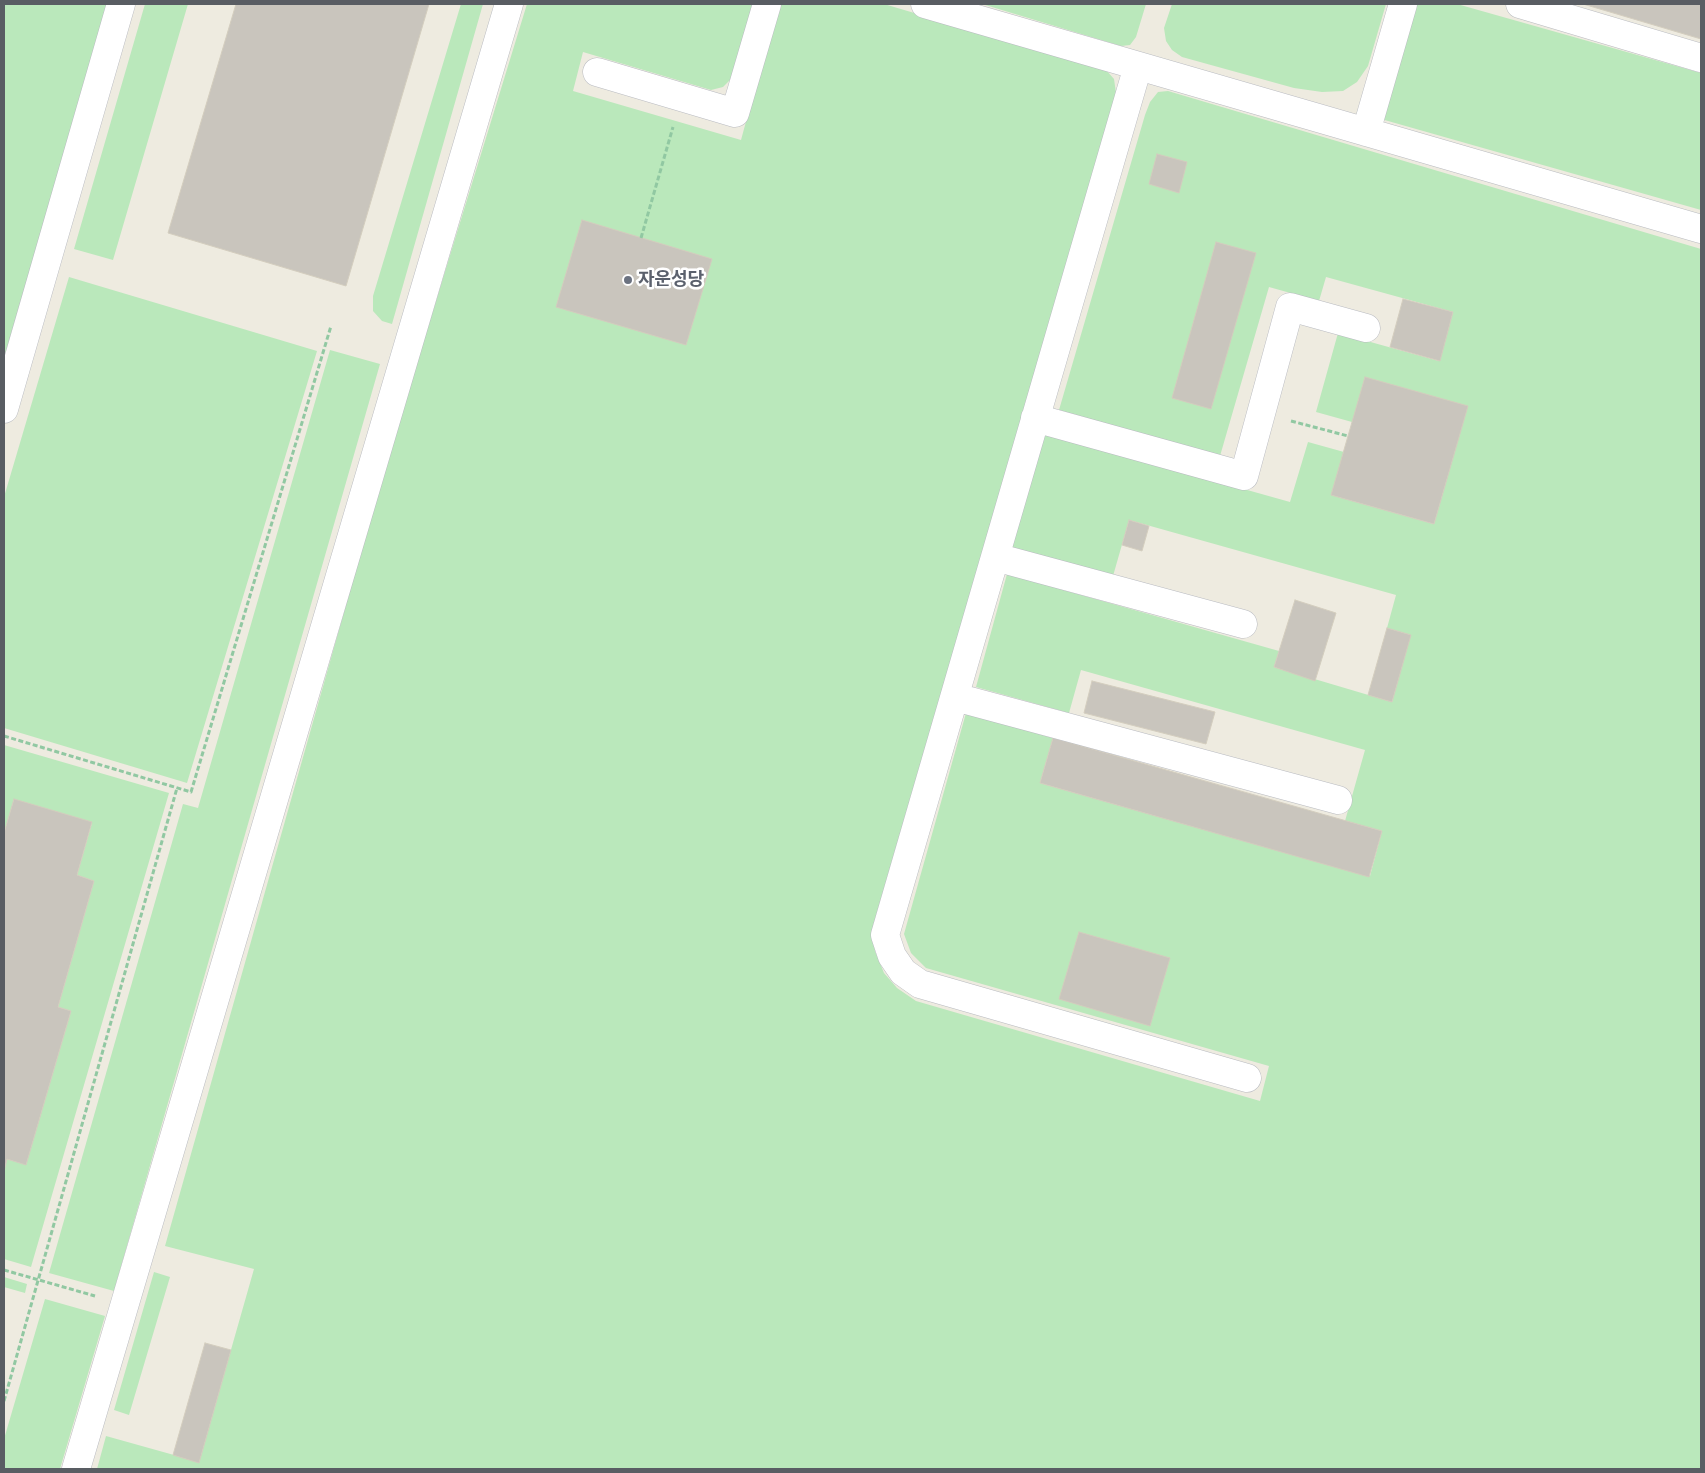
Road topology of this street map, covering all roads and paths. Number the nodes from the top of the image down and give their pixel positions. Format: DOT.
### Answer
graph roads {
  1 [pos="121,4"];
  2 [pos="508,4"];
  3 [pos="767,4"];
  4 [pos="925,4"];
  5 [pos="1403,4"];
  6 [pos="1520,4"];
  7 [pos="1701,58"];
  8 [pos="1138,66"];
  9 [pos="597,72"];
  10 [pos="682,98"];
  11 [pos="1366,132"];
  12 [pos="1701,229"];
  13 [pos="641,238"];
  14 [pos="331,326"];
  15 [pos="1366,328"];
  16 [pos="4,409"];
  17 [pos="1261,412"];
  18 [pos="1036,418"];
  19 [pos="1348,436"];
  20 [pos="995,557"];
  21 [pos="1243,624"];
  22 [pos="956,697"];
  23 [pos="4,736"];
  24 [pos="177,788"];
  25 [pos="1338,800"];
  26 [pos="1247,1078"];
  27 [pos="4,1270"];
  28 [pos="39,1280"];
  29 [pos="125,1305"];
  30 [pos="4,1401"];
  31 [pos="76,1469"];
  1 -- 16 [label="street"];
  2 -- 29 [label="street"];
  3 -- 10 [label="street"];
  4 -- 8 [label="street"];
  5 -- 11 [label="street"];
  6 -- 7 [label="street"];
  8 -- 11 [label="street"];
  8 -- 18 [label="street"];
  9 -- 10 [label="street"];
  10 -- 13 [label="path"];
  11 -- 12 [label="street"];
  14 -- 24 [label="path"];
  15 -- 17 [label="street"];
  17 -- 18 [label="street"];
  17 -- 19 [label="path"];
  18 -- 20 [label="street"];
  20 -- 21 [label="street"];
  20 -- 22 [label="street"];
  22 -- 25 [label="street"];
  22 -- 26 [label="street"];
  23 -- 24 [label="path"];
  24 -- 28 [label="path"];
  27 -- 28 [label="path"];
  28 -- 29 [label="path"];
  28 -- 30 [label="path"];
  29 -- 31 [label="street"];
}
